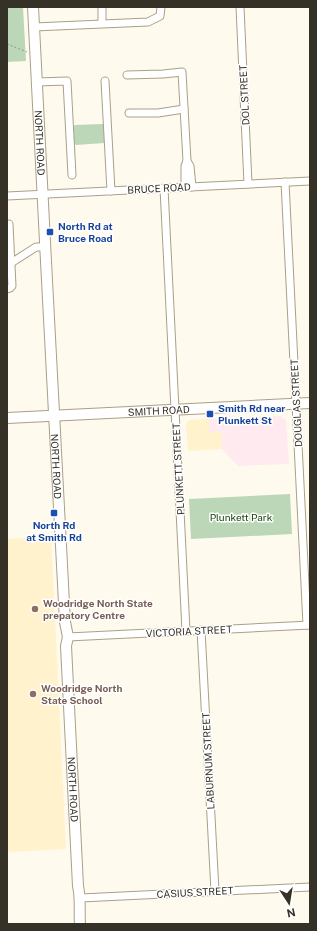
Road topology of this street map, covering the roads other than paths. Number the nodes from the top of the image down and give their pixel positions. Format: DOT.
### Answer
graph roads {
  1 [pos="33,7"];
  2 [pos="102,7"];
  3 [pos="161,7"];
  4 [pos="240,7"];
  5 [pos="102,23"];
  6 [pos="34,27"];
  7 [pos="127,75"];
  8 [pos="105,81"];
  9 [pos="37,82"];
  10 [pos="184,109"];
  11 [pos="129,113"];
  12 [pos="72,175"];
  13 [pos="310,181"];
  14 [pos="285,182"];
  15 [pos="248,184"];
  16 [pos="189,187"];
  17 [pos="164,188"];
  18 [pos="111,191"];
  19 [pos="43,194"];
  20 [pos="7,196"];
  21 [pos="9,224"];
  22 [pos="8,234"];
  23 [pos="46,247"];
  24 [pos="11,263"];
  25 [pos="7,289"];
  26 [pos="310,403"];
  27 [pos="296,404"];
  28 [pos="175,410"];
  29 [pos="53,416"];
  30 [pos="7,418"];
  31 [pos="309,626"];
  32 [pos="201,630"];
  33 [pos="186,631"];
  34 [pos="68,637"];
  35 [pos="310,887"];
  36 [pos="215,891"];
  37 [pos="81,898"];
  38 [pos="80,924"];
  1 -- 6 [label="street, NORTH ROAD"];
  2 -- 5 [label="street"];
  3 -- 5 [label="street"];
  4 -- 15 [label="street, DOL STREET"];
  5 -- 6 [label="street"];
  6 -- 9 [label="street, NORTH ROAD"];
  7 -- 10 [label="street"];
  8 -- 18 [label="street"];
  9 -- 12 [label="street"];
  9 -- 19 [label="street, NORTH ROAD"];
  10 -- 11 [label="street"];
  10 -- 16 [label="street"];
  13 -- 14 [label="street, BRUCE ROAD"];
  14 -- 15 [label="street, BRUCE ROAD"];
  14 -- 27 [label="street, DOUGLAS STREET"];
  15 -- 16 [label="street, BRUCE ROAD"];
  16 -- 17 [label="street, BRUCE ROAD"];
  17 -- 18 [label="street, BRUCE ROAD"];
  17 -- 28 [label="street, PLUNKETT STREET"];
  18 -- 19 [label="street, BRUCE ROAD"];
  19 -- 20 [label="street, BRUCE ROAD"];
  19 -- 23 [label="street, NORTH ROAD"];
  21 -- 22 [label="street"];
  22 -- 24 [label="street"];
  23 -- 24 [label="street"];
  23 -- 29 [label="street, NORTH ROAD"];
  24 -- 25 [label="street"];
  26 -- 27 [label="street, SMITH ROAD"];
  27 -- 28 [label="street, SMITH ROAD"];
  27 -- 31 [label="street, DOUGLAS STREET"];
  28 -- 29 [label="street, SMITH ROAD"];
  28 -- 33 [label="street, PLUNKETT STREET"];
  29 -- 30 [label="street, SMITH ROAD"];
  29 -- 34 [label="street, NORTH ROAD"];
  31 -- 32 [label="street, VICTORIA STREET"];
  32 -- 33 [label="street, VICTORIA STREET"];
  32 -- 36 [label="street, LABURNUM STREET"];
  33 -- 34 [label="street, VICTORIA STREET"];
  34 -- 37 [label="street, NORTH ROAD"];
  35 -- 36 [label="street, CASIUS STREET"];
  36 -- 37 [label="street, CASIUS STREET"];
  37 -- 38 [label="street, NORTH ROAD"];
}
